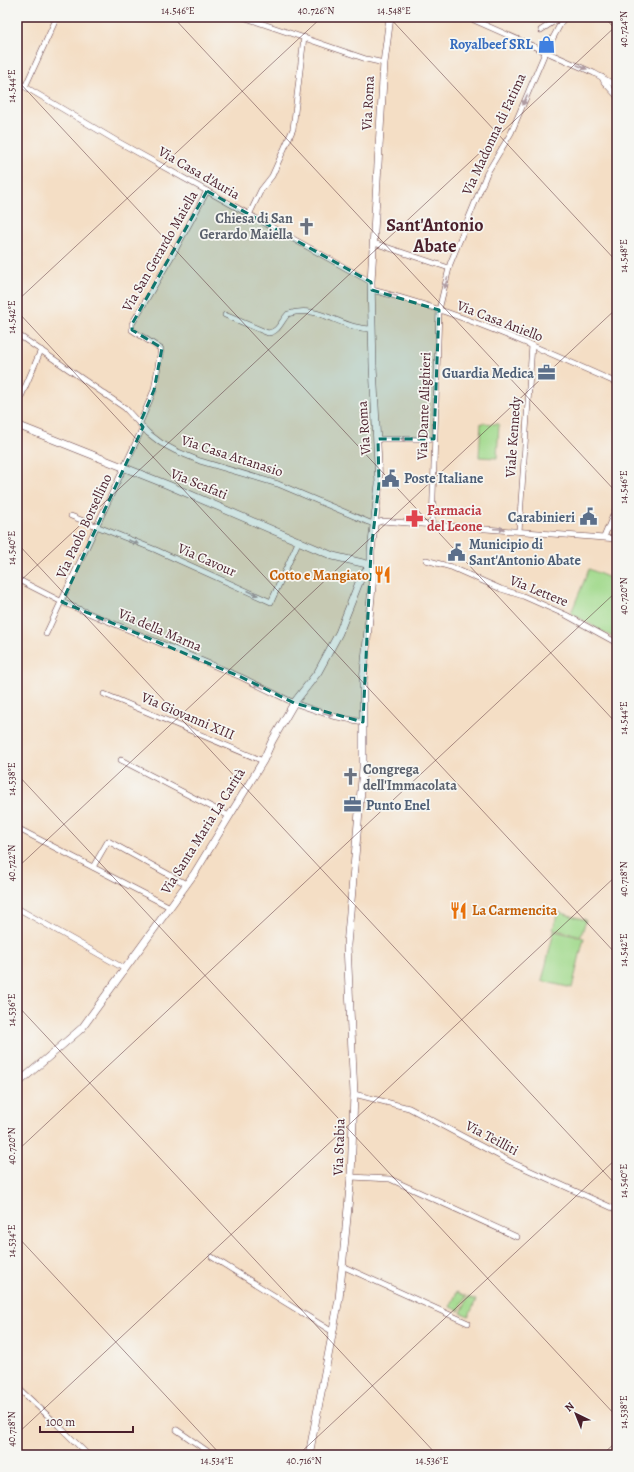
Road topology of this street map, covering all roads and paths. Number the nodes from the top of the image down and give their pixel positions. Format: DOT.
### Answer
graph roads {
  1 [pos="57,17"];
  2 [pos="243,17"];
  3 [pos="390,17"];
  4 [pos="467,17"];
  5 [pos="560,17"];
  6 [pos="564,17"];
  7 [pos="541,30"];
  8 [pos="304,37"];
  9 [pos="546,52"];
  10 [pos="384,63"];
  11 [pos="602,77"];
  12 [pos="17,82"];
  13 [pos="617,86"];
  14 [pos="26,87"];
  15 [pos="617,96"];
  16 [pos="207,191"];
  17 [pos="249,215"];
  18 [pos="374,242"];
  19 [pos="449,268"];
  20 [pos="371,282"];
  21 [pos="372,290"];
  22 [pos="439,310"];
  23 [pos="225,314"];
  24 [pos="372,329"];
  25 [pos="17,334"];
  26 [pos="532,345"];
  27 [pos="40,350"];
  28 [pos="617,383"];
  29 [pos="17,406"];
  30 [pos="17,425"];
  31 [pos="142,425"];
  32 [pos="378,439"];
  33 [pos="434,439"];
  34 [pos="617,459"];
  35 [pos="125,469"];
  36 [pos="617,469"];
  37 [pos="617,506"];
  38 [pos="71,516"];
  39 [pos="374,524"];
  40 [pos="432,526"];
  41 [pos="97,528"];
  42 [pos="519,531"];
  43 [pos="604,538"];
  44 [pos="617,538"];
  45 [pos="299,540"];
  46 [pos="426,560"];
  47 [pos="371,565"];
  48 [pos="17,579"];
  49 [pos="62,602"];
  50 [pos="46,634"];
  51 [pos="617,644"];
  52 [pos="104,694"];
  53 [pos="294,703"];
  54 [pos="363,722"];
  55 [pos="121,760"];
  56 [pos="263,761"];
  57 [pos="229,816"];
  58 [pos="17,828"];
  59 [pos="357,837"];
  60 [pos="93,867"];
  61 [pos="186,884"];
  62 [pos="170,907"];
  63 [pos="17,908"];
  64 [pos="125,969"];
  65 [pos="17,1084"];
  66 [pos="354,1094"];
  67 [pos="351,1176"];
  68 [pos="617,1210"];
  69 [pos="517,1237"];
  70 [pos="212,1257"];
  71 [pos="342,1266"];
  72 [pos="468,1323"];
  73 [pos="333,1332"];
  74 [pos="17,1387"];
  75 [pos="178,1430"];
  76 [pos="88,1455"];
  77 [pos="213,1455"];
  78 [pos="309,1455"];
  1 -- 14 [label="street"];
  2 -- 8 [label="street"];
  3 -- 10 [label="main road, Via Roma"];
  4 -- 9 [label="street"];
  5 -- 7 [label="street"];
  6 -- 9 [label="street, Via Madonna di Fatima"];
  8 -- 10 [label="street"];
  8 -- 17 [label="street"];
  9 -- 11 [label="street, one-way"];
  9 -- 19 [label="street, Via Madonna di Fatima, one-way"];
  10 -- 18 [label="main road, Via Roma"];
  11 -- 13 [label="street"];
  11 -- 15 [label="street"];
  12 -- 14 [label="street, Via Casa d'Auria"];
  14 -- 16 [label="street, Via Casa d'Auria"];
  16 -- 17 [label="street, Via Casa d'Auria"];
  16 -- 31 [label="street, Via San Gerardo Maiella"];
  17 -- 20 [label="street, Via Casa d'Auria"];
  18 -- 19 [label="street"];
  18 -- 20 [label="main road, Via Roma"];
  19 -- 22 [label="street, Via Madonna di Fatima, one-way"];
  20 -- 21 [label="main road, Via Roma"];
  22 -- 21 [label="street, Via Casa Aniello, one-way"];
  21 -- 24 [label="main road, Via Roma"];
  22 -- 26 [label="street, Via Casa Aniello"];
  22 -- 33 [label="street, Via Dante Alighieri"];
  23 -- 24 [label="street"];
  24 -- 32 [label="main road, Via Roma"];
  25 -- 27 [label="street, Via Casa Attanasio"];
  26 -- 28 [label="street, Via Casa Aniello"];
  26 -- 42 [label="street, Viale Kennedy"];
  27 -- 29 [label="street"];
  27 -- 31 [label="street, Via Casa Attanasio"];
  30 -- 35 [label="main road, Via Scafati"];
  31 -- 35 [label="street, Via Paolo Borsellino"];
  31 -- 39 [label="street, Via Casa Attanasio"];
  33 -- 32 [label="street, one-way"];
  32 -- 39 [label="main road, Via Roma"];
  33 -- 40 [label="street, Via Dante Alighieri"];
  34 -- 36 [label="street"];
  35 -- 41 [label="street, Via Paolo Borsellino"];
  35 -- 45 [label="main road, Via Scafati"];
  37 -- 43 [label="street"];
  38 -- 41 [label="street, Via Cavour"];
  39 -- 40 [label="street"];
  39 -- 47 [label="main road, Via Roma"];
  40 -- 42 [label="street, one-way"];
  41 -- 45 [label="street, Via Cavour, one-way"];
  41 -- 49 [label="street, Via Paolo Borsellino"];
  42 -- 43 [label="street"];
  43 -- 44 [label="street"];
  45 -- 47 [label="main road, Via Scafati"];
  46 -- 51 [label="street, Via Lettere"];
  47 -- 53 [label="main road, Via Santa Maria La Carità"];
  47 -- 54 [label="main road, Via Roma"];
  48 -- 49 [label="street, Via della Marna"];
  49 -- 50 [label="street, Via Paolo Borsellino"];
  53 -- 49 [label="street, Via della Marna, one-way"];
  52 -- 56 [label="street, Via Giovanni XIII"];
  53 -- 54 [label="street, Via della Marna, one-way"];
  53 -- 56 [label="main road, Via Santa Maria La Carità"];
  54 -- 59 [label="main road, Via Roma"];
  55 -- 57 [label="street"];
  56 -- 57 [label="main road, Via Santa Maria La Carità"];
  57 -- 61 [label="main road, Via Santa Maria La Carità"];
  58 -- 60 [label="street"];
  59 -- 66 [label="main road, Via Stabia"];
  60 -- 61 [label="street"];
  60 -- 62 [label="street"];
  61 -- 62 [label="main road, Via Santa Maria La Carità"];
  62 -- 64 [label="main road, Via Santa Maria La Carità"];
  63 -- 64 [label="street"];
  64 -- 65 [label="main road, Via Santa Maria La Carità"];
  66 -- 67 [label="main road, Via Stabia"];
  66 -- 68 [label="street, Via Teilliti"];
  67 -- 69 [label="street"];
  67 -- 71 [label="main road, Via Stabia"];
  70 -- 73 [label="street"];
  71 -- 72 [label="street"];
  71 -- 73 [label="main road, Via Stabia"];
  73 -- 78 [label="main road, Via Stabia"];
  74 -- 76 [label="street"];
  75 -- 77 [label="street"];
}
